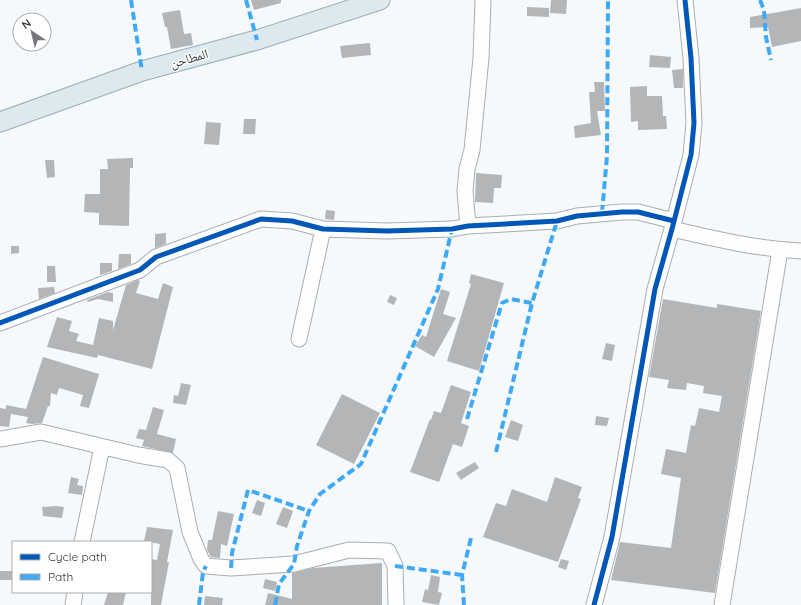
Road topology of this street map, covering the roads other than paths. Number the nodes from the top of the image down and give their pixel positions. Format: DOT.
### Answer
graph roads {
  1 [pos="380,0"];
  2 [pos="483,0"];
  3 [pos="685,0"];
  4 [pos="0,122"];
  5 [pos="673,225"];
  6 [pos="468,226"];
  7 [pos="323,229"];
  8 [pos="780,250"];
  9 [pos="801,251"];
  10 [pos="0,323"];
  11 [pos="299,338"];
  12 [pos="0,439"];
  13 [pos="102,447"];
  14 [pos="82,541"];
  15 [pos="75,593"];
  16 [pos="73,605"];
  17 [pos="396,605"];
  18 [pos="594,605"];
  19 [pos="722,605"];
  1 -- 4 [label="main road, المطاحن"];
  2 -- 6 [label="street"];
  3 -- 5 [label="street"];
  5 -- 6 [label="street"];
  5 -- 8 [label="street"];
  5 -- 18 [label="street"];
  6 -- 7 [label="street"];
  7 -- 10 [label="street"];
  7 -- 11 [label="street"];
  8 -- 9 [label="street"];
  8 -- 19 [label="street"];
  12 -- 13 [label="street"];
  13 -- 14 [label="street"];
  13 -- 17 [label="street"];
  15 -- 16 [label="street"];
}
